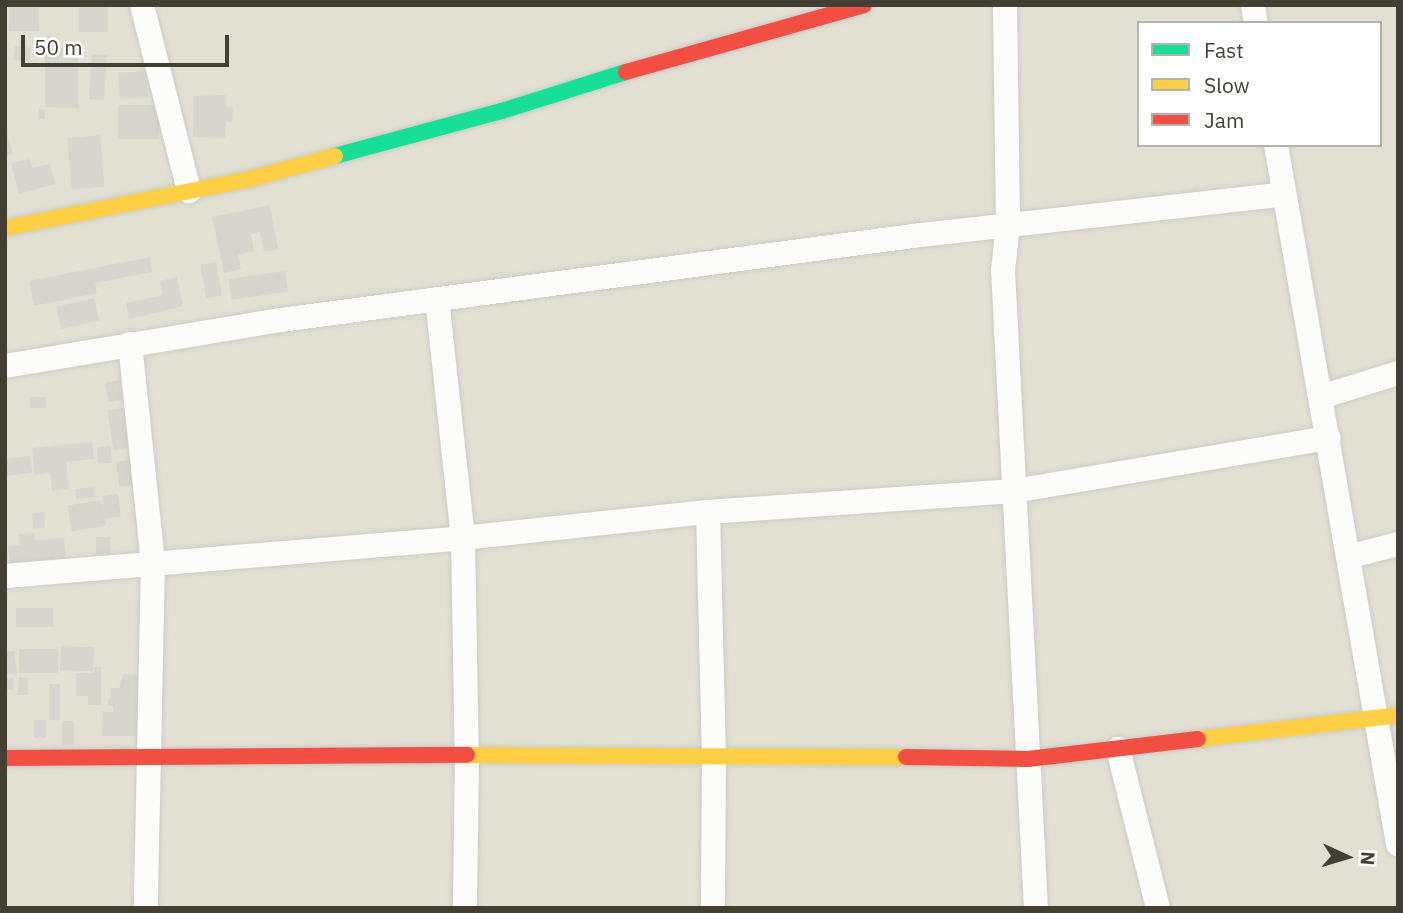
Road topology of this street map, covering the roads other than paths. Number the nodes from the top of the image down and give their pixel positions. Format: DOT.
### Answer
graph roads {
  1 [pos="142,5"];
  2 [pos="864,5"];
  3 [pos="1004,5"];
  4 [pos="1276,147"];
  5 [pos="189,191"];
  6 [pos="1284,194"];
  7 [pos="1007,225"];
  8 [pos="5,228"];
  9 [pos="437,299"];
  10 [pos="130,344"];
  11 [pos="5,366"];
  12 [pos="1398,373"];
  13 [pos="1321,397"];
  14 [pos="1329,438"];
  15 [pos="1014,491"];
  16 [pos="708,512"];
  17 [pos="463,538"];
  18 [pos="1398,544"];
  19 [pos="1348,557"];
  20 [pos="153,562"];
  21 [pos="5,576"];
  22 [pos="1386,717"];
  23 [pos="1118,749"];
  24 [pos="714,754"];
  25 [pos="5,758"];
  26 [pos="149,758"];
  27 [pos="467,758"];
  28 [pos="1028,759"];
  29 [pos="1398,844"];
  30 [pos="146,908"];
  31 [pos="464,908"];
  32 [pos="713,908"];
  33 [pos="1036,908"];
  34 [pos="1158,908"];
  1 -- 5 [label="street"];
  2 -- 5 [label="street"];
  3 -- 7 [label="street"];
  4 -- 6 [label="street"];
  5 -- 8 [label="street"];
  6 -- 7 [label="street"];
  6 -- 13 [label="street"];
  7 -- 9 [label="street"];
  7 -- 15 [label="street"];
  9 -- 10 [label="street"];
  9 -- 17 [label="street"];
  10 -- 11 [label="street"];
  10 -- 20 [label="street"];
  12 -- 13 [label="street"];
  13 -- 14 [label="street"];
  14 -- 15 [label="street"];
  14 -- 19 [label="street"];
  15 -- 16 [label="street"];
  15 -- 28 [label="street"];
  16 -- 17 [label="street"];
  16 -- 24 [label="street"];
  17 -- 20 [label="street"];
  17 -- 27 [label="street"];
  18 -- 19 [label="street"];
  19 -- 22 [label="street"];
  20 -- 21 [label="street"];
  20 -- 26 [label="street"];
  22 -- 23 [label="street"];
  22 -- 29 [label="street"];
  23 -- 28 [label="street"];
  23 -- 34 [label="street"];
  24 -- 27 [label="street"];
  24 -- 28 [label="street"];
  24 -- 32 [label="street"];
  25 -- 26 [label="street"];
  26 -- 27 [label="street"];
  26 -- 30 [label="street"];
  27 -- 31 [label="street"];
  28 -- 33 [label="street"];
}
